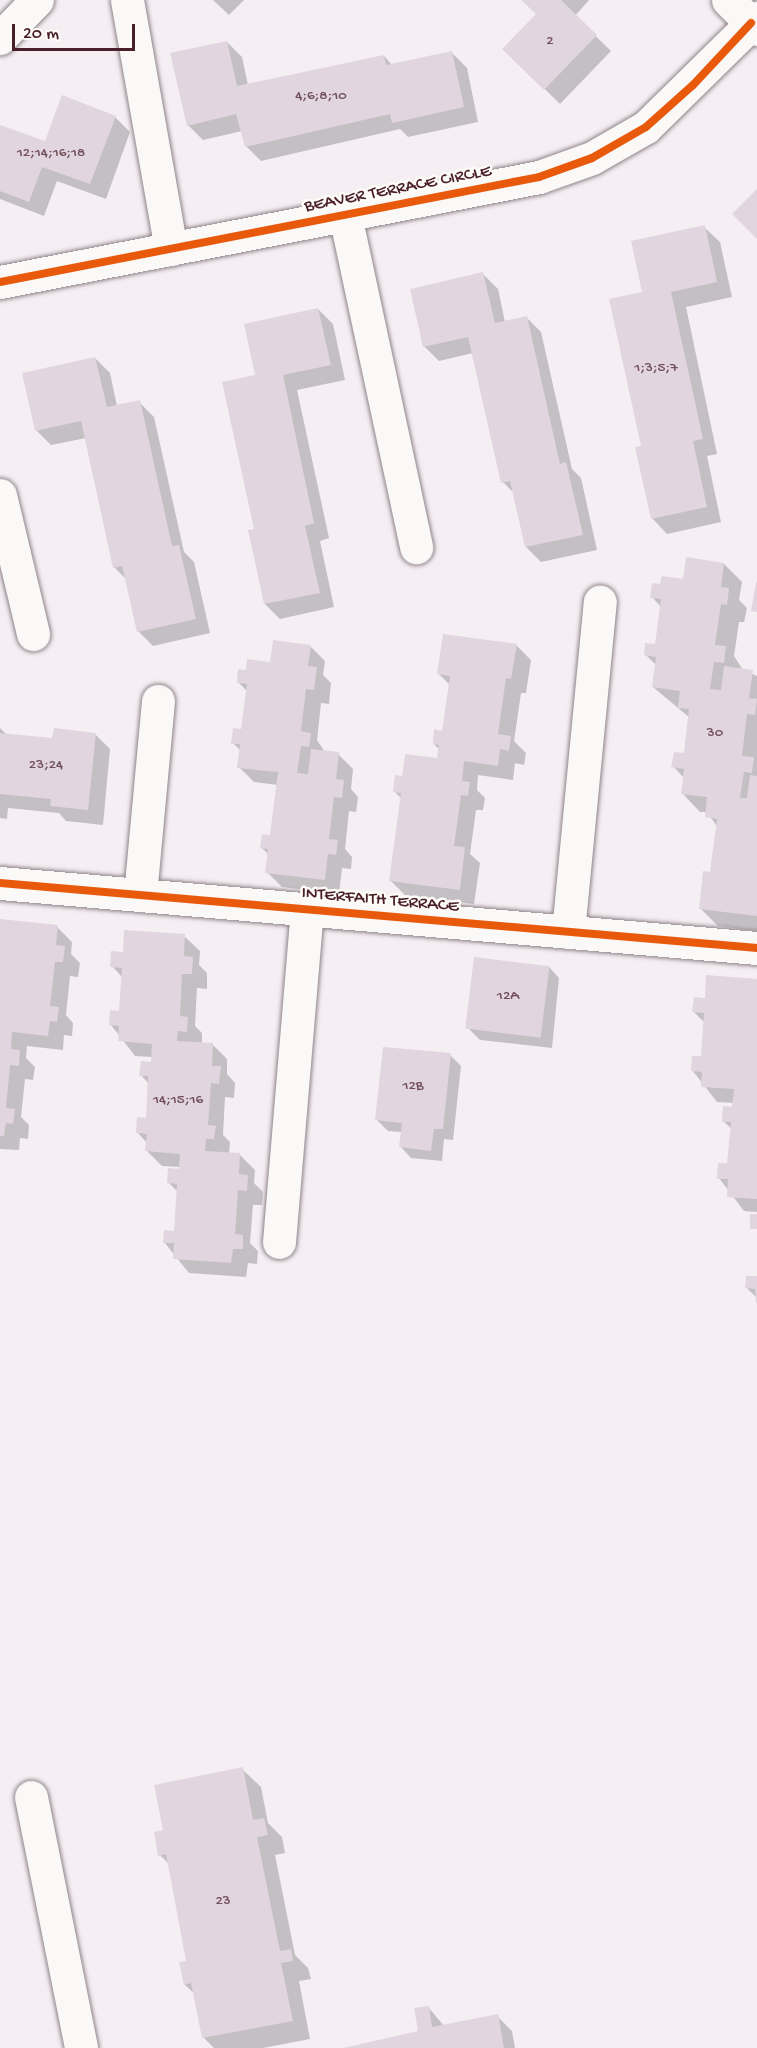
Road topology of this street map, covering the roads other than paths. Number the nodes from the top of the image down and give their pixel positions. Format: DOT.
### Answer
graph roads {
  1 [pos="37,0"];
  2 [pos="127,0"];
  3 [pos="728,0"];
  4 [pos="755,23"];
  5 [pos="0,38"];
  6 [pos="345,215"];
  7 [pos="171,249"];
  8 [pos="0,282"];
  9 [pos="0,495"];
  10 [pos="416,547"];
  11 [pos="600,602"];
  12 [pos="33,634"];
  13 [pos="158,701"];
  14 [pos="0,883"];
  15 [pos="140,895"];
  16 [pos="307,909"];
  17 [pos="568,932"];
  18 [pos="757,948"];
  19 [pos="279,1242"];
  20 [pos="31,1797"];
  21 [pos="81,2048"];
  1 -- 5 [label="street"];
  2 -- 7 [label="street"];
  3 -- 4 [label="street"];
  4 -- 6 [label="street, BEAVER TERRACE CIRCLE"];
  6 -- 7 [label="street, BEAVER TERRACE CIRCLE"];
  6 -- 10 [label="street"];
  7 -- 8 [label="street, BEAVER TERRACE CIRCLE"];
  9 -- 12 [label="street"];
  11 -- 17 [label="street"];
  13 -- 15 [label="street"];
  14 -- 15 [label="street, INTERFAITH TERRACE"];
  15 -- 16 [label="street, INTERFAITH TERRACE"];
  16 -- 17 [label="street, INTERFAITH TERRACE"];
  16 -- 19 [label="street"];
  17 -- 18 [label="street, INTERFAITH TERRACE"];
  20 -- 21 [label="street"];
}
